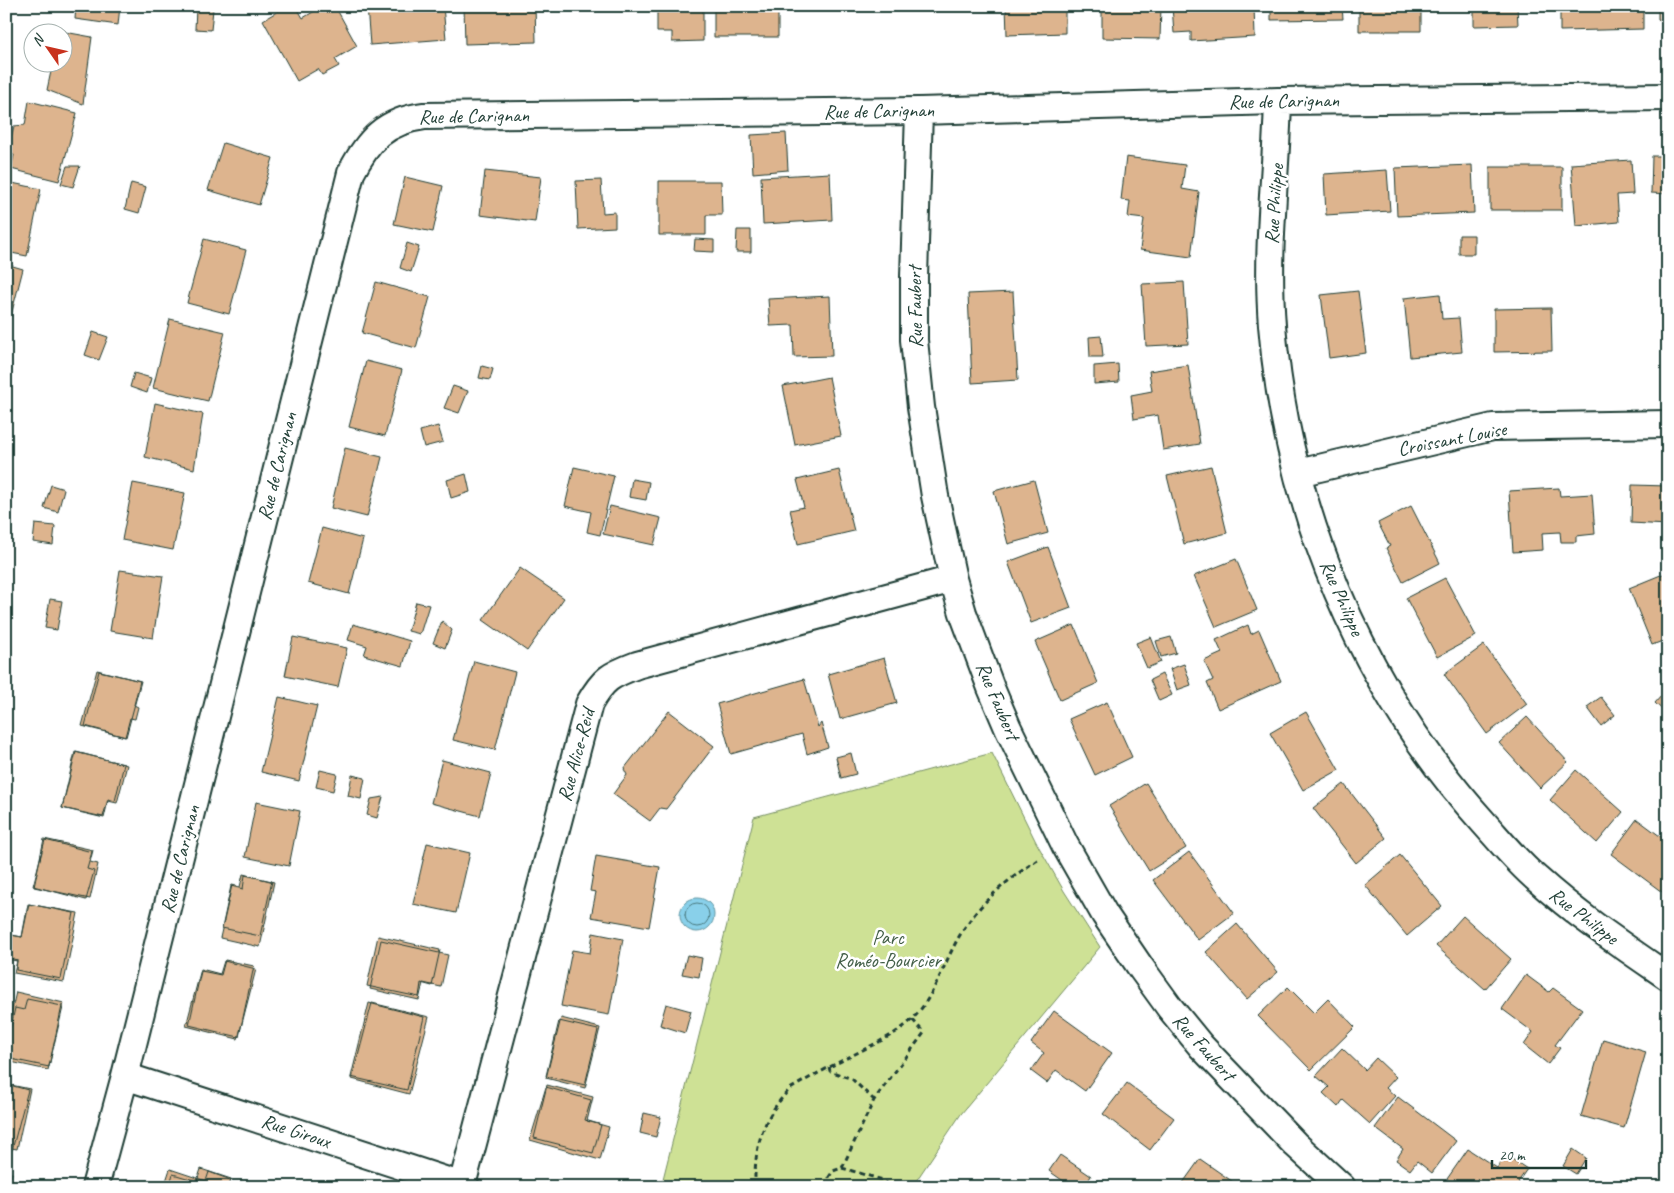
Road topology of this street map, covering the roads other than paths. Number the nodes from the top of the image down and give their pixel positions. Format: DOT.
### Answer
graph roads {
  1 [pos="1668,96"];
  2 [pos="1278,101"];
  3 [pos="919,111"];
  4 [pos="1668,424"];
  5 [pos="1298,473"];
  6 [pos="953,579"];
  7 [pos="1668,977"];
  8 [pos="125,1076"];
  9 [pos="1333,1184"];
  10 [pos="464,1186"];
  11 [pos="95,1187"];
  1 -- 2 [label="street, Rue de Carignan"];
  2 -- 3 [label="street, Rue de Carignan"];
  2 -- 5 [label="street, Rue Philippe"];
  3 -- 6 [label="street, Rue Faubert"];
  3 -- 8 [label="street, Rue de Carignan"];
  4 -- 5 [label="street, Croissant Louise"];
  5 -- 7 [label="street, Rue Philippe"];
  6 -- 9 [label="street, Rue Faubert"];
  6 -- 10 [label="street, Rue Alice-Reid"];
  8 -- 10 [label="street, Rue Giroux"];
  8 -- 11 [label="street, Rue de Carignan"];
}
